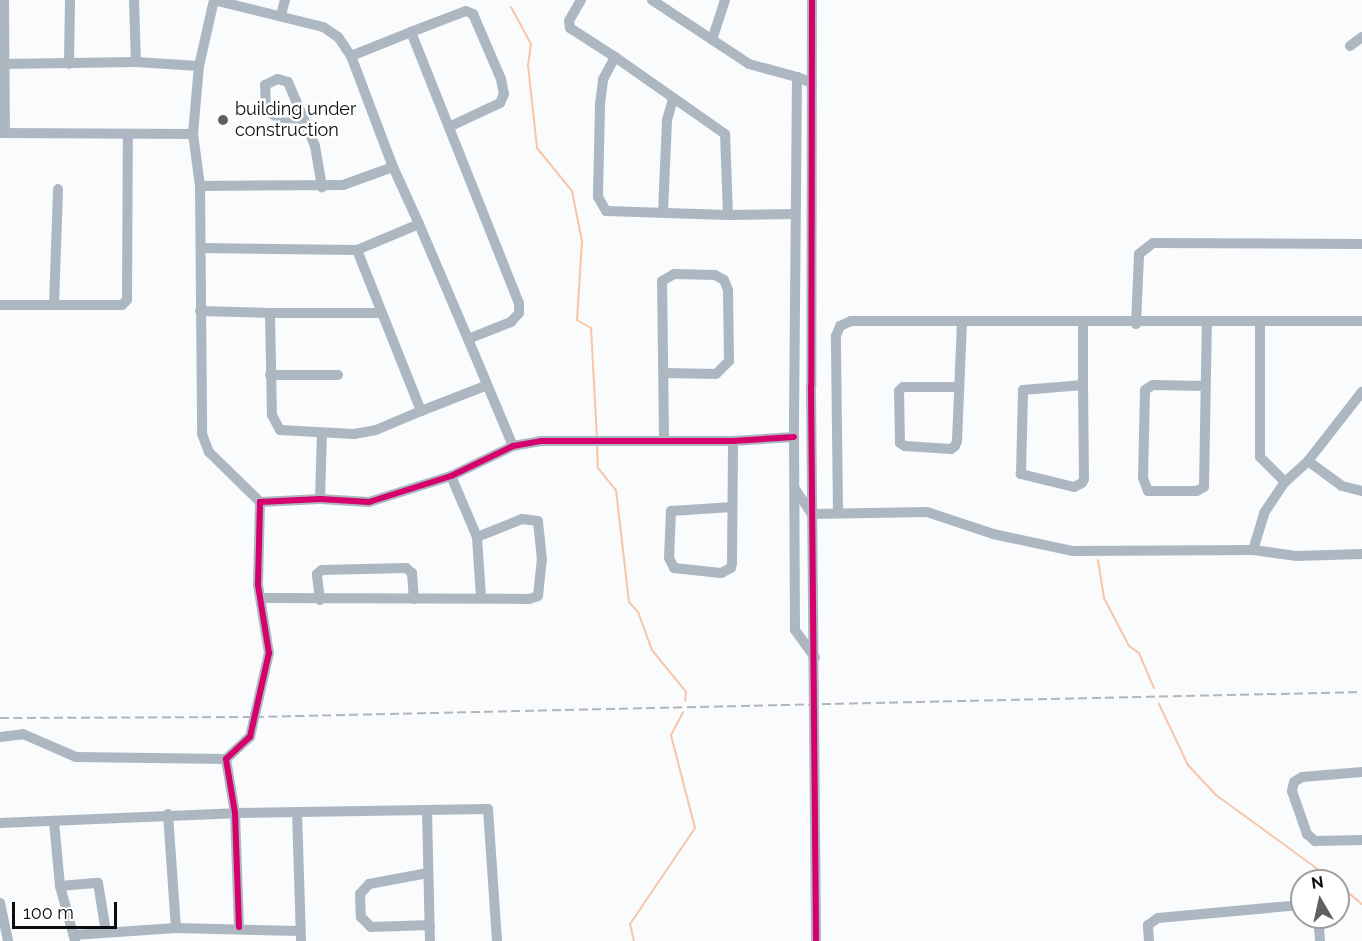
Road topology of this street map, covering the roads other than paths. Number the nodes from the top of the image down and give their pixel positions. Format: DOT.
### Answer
graph roads {
  1 [pos="4,0"];
  2 [pos="70,0"];
  3 [pos="214,0"];
  4 [pos="285,0"];
  5 [pos="581,0"];
  6 [pos="652,0"];
  7 [pos="725,0"];
  8 [pos="812,0"];
  9 [pos="135,3"];
  10 [pos="281,15"];
  11 [pos="411,32"];
  12 [pos="1362,37"];
  13 [pos="712,40"];
  14 [pos="1350,46"];
  15 [pos="351,56"];
  16 [pos="615,57"];
  17 [pos="136,63"];
  18 [pos="3,64"];
  19 [pos="69,64"];
  20 [pos="199,66"];
  21 [pos="797,77"];
  22 [pos="812,83"];
  23 [pos="673,99"];
  24 [pos="304,120"];
  25 [pos="448,127"];
  26 [pos="2,133"];
  27 [pos="194,134"];
  28 [pos="128,136"];
  29 [pos="393,167"];
  30 [pos="200,186"];
  31 [pos="322,187"];
  32 [pos="58,189"];
  33 [pos="663,212"];
  34 [pos="728,215"];
  35 [pos="793,219"];
  36 [pos="419,224"];
  37 [pos="811,224"];
  38 [pos="1362,244"];
  39 [pos="201,248"];
  40 [pos="357,250"];
  41 [pos="0,304"];
  42 [pos="54,304"];
  43 [pos="200,311"];
  44 [pos="270,313"];
  45 [pos="380,313"];
  46 [pos="962,321"];
  47 [pos="1362,321"];
  48 [pos="1083,322"];
  49 [pos="1207,323"];
  50 [pos="1260,323"];
  51 [pos="1136,324"];
  52 [pos="468,339"];
  53 [pos="665,373"];
  54 [pos="270,375"];
  55 [pos="338,375"];
  56 [pos="1083,385"];
  57 [pos="485,386"];
  58 [pos="811,386"];
  59 [pos="1205,386"];
  60 [pos="958,387"];
  61 [pos="1362,392"];
  62 [pos="794,399"];
  63 [pos="421,411"];
  64 [pos="322,433"];
  65 [pos="794,437"];
  66 [pos="664,439"];
  67 [pos="733,441"];
  68 [pos="513,446"];
  69 [pos="1308,461"];
  70 [pos="451,476"];
  71 [pos="1285,482"];
  72 [pos="795,489"];
  73 [pos="1362,491"];
  74 [pos="320,499"];
  75 [pos="260,502"];
  76 [pos="732,507"];
  77 [pos="838,512"];
  78 [pos="812,514"];
  79 [pos="477,537"];
  80 [pos="1253,550"];
  81 [pos="1362,554"];
  82 [pos="261,598"];
  83 [pos="481,598"];
  84 [pos="414,599"];
  85 [pos="320,600"];
  86 [pos="815,658"];
  87 [pos="0,737"];
  88 [pos="226,759"];
  89 [pos="1362,772"];
  90 [pos="427,811"];
  91 [pos="297,812"];
  92 [pos="234,813"];
  93 [pos="168,814"];
  94 [pos="54,822"];
  95 [pos="0,823"];
  96 [pos="1362,840"];
  97 [pos="429,873"];
  98 [pos="60,886"];
  99 [pos="0,903"];
  100 [pos="1290,906"];
  101 [pos="430,925"];
  102 [pos="239,927"];
  103 [pos="176,928"];
  104 [pos="106,932"];
  105 [pos="300,936"];
  106 [pos="74,938"];
  107 [pos="8,941"];
  108 [pos="430,941"];
  109 [pos="497,941"];
  110 [pos="816,941"];
  111 [pos="1149,941"];
  1 -- 18 [label="street"];
  2 -- 19 [label="street"];
  3 -- 10 [label="street"];
  3 -- 20 [label="street"];
  4 -- 10 [label="street"];
  5 -- 16 [label="street"];
  6 -- 13 [label="street"];
  7 -- 13 [label="street"];
  8 -- 22 [label="street"];
  9 -- 17 [label="street"];
  10 -- 15 [label="street"];
  11 -- 15 [label="street"];
  11 -- 25 [label="street"];
  11 -- 25 [label="street"];
  12 -- 14 [label="street"];
  13 -- 21 [label="street"];
  15 -- 29 [label="street"];
  16 -- 23 [label="street"];
  16 -- 33 [label="street"];
  17 -- 19 [label="street"];
  17 -- 20 [label="street"];
  18 -- 19 [label="street"];
  18 -- 26 [label="street"];
  20 -- 27 [label="street"];
  21 -- 22 [label="street"];
  21 -- 35 [label="street"];
  22 -- 37 [label="street"];
  23 -- 33 [label="street"];
  23 -- 34 [label="street"];
  24 -- 24 [label="street"];
  24 -- 31 [label="street"];
  25 -- 52 [label="street"];
  26 -- 28 [label="street"];
  27 -- 28 [label="street"];
  27 -- 30 [label="street"];
  28 -- 42 [label="street"];
  29 -- 31 [label="street"];
  29 -- 36 [label="street"];
  30 -- 31 [label="street"];
  30 -- 39 [label="street"];
  32 -- 42 [label="street"];
  33 -- 34 [label="street"];
  34 -- 35 [label="street"];
  35 -- 37 [label="street"];
  35 -- 62 [label="street"];
  36 -- 40 [label="street"];
  36 -- 52 [label="street"];
  37 -- 58 [label="street"];
  38 -- 51 [label="street"];
  39 -- 40 [label="street"];
  39 -- 43 [label="street"];
  40 -- 45 [label="street"];
  41 -- 42 [label="street"];
  43 -- 44 [label="street"];
  43 -- 75 [label="street"];
  44 -- 45 [label="street"];
  44 -- 54 [label="street"];
  45 -- 63 [label="street"];
  46 -- 48 [label="street"];
  46 -- 60 [label="street"];
  46 -- 77 [label="street"];
  47 -- 50 [label="street"];
  48 -- 51 [label="street"];
  48 -- 56 [label="street"];
  49 -- 50 [label="street"];
  49 -- 51 [label="street"];
  49 -- 59 [label="street"];
  50 -- 71 [label="street"];
  52 -- 57 [label="street"];
  53 -- 53 [label="street"];
  53 -- 66 [label="street"];
  54 -- 55 [label="street"];
  54 -- 64 [label="street"];
  56 -- 56 [label="street"];
  57 -- 63 [label="street"];
  57 -- 68 [label="street"];
  58 -- 62 [label="street"];
  58 -- 78 [label="street"];
  59 -- 59 [label="street"];
  60 -- 60 [label="street"];
  61 -- 69 [label="street"];
  62 -- 65 [label="street"];
  63 -- 64 [label="street"];
  64 -- 74 [label="street"];
  65 -- 67 [label="street"];
  65 -- 72 [label="street"];
  66 -- 67 [label="street"];
  66 -- 68 [label="street"];
  67 -- 76 [label="street"];
  68 -- 70 [label="street"];
  69 -- 71 [label="street"];
  69 -- 73 [label="street"];
  70 -- 74 [label="street"];
  70 -- 79 [label="street"];
  71 -- 80 [label="street"];
  72 -- 78 [label="street"];
  72 -- 86 [label="street"];
  74 -- 75 [label="street"];
  75 -- 82 [label="street"];
  76 -- 76 [label="street"];
  77 -- 78 [label="street"];
  77 -- 80 [label="street"];
  78 -- 86 [label="street"];
  79 -- 83 [label="street"];
  79 -- 83 [label="street"];
  80 -- 81 [label="street"];
  82 -- 85 [label="street"];
  82 -- 88 [label="street"];
  83 -- 84 [label="street"];
  84 -- 85 [label="street"];
  84 -- 85 [label="street"];
  86 -- 110 [label="street"];
  87 -- 88 [label="street"];
  88 -- 92 [label="street"];
  89 -- 96 [label="street"];
  90 -- 91 [label="street"];
  90 -- 97 [label="street"];
  90 -- 109 [label="street"];
  91 -- 92 [label="street"];
  91 -- 105 [label="street"];
  92 -- 93 [label="street"];
  92 -- 102 [label="street"];
  93 -- 94 [label="street"];
  93 -- 103 [label="street"];
  94 -- 95 [label="street"];
  94 -- 98 [label="street"];
  97 -- 101 [label="street"];
  97 -- 101 [label="street"];
  98 -- 104 [label="street"];
  98 -- 106 [label="street"];
  99 -- 107 [label="street"];
  100 -- 111 [label="street"];
  101 -- 108 [label="street"];
  102 -- 103 [label="street"];
  102 -- 105 [label="street"];
  103 -- 104 [label="street"];
  104 -- 106 [label="street"];
}
